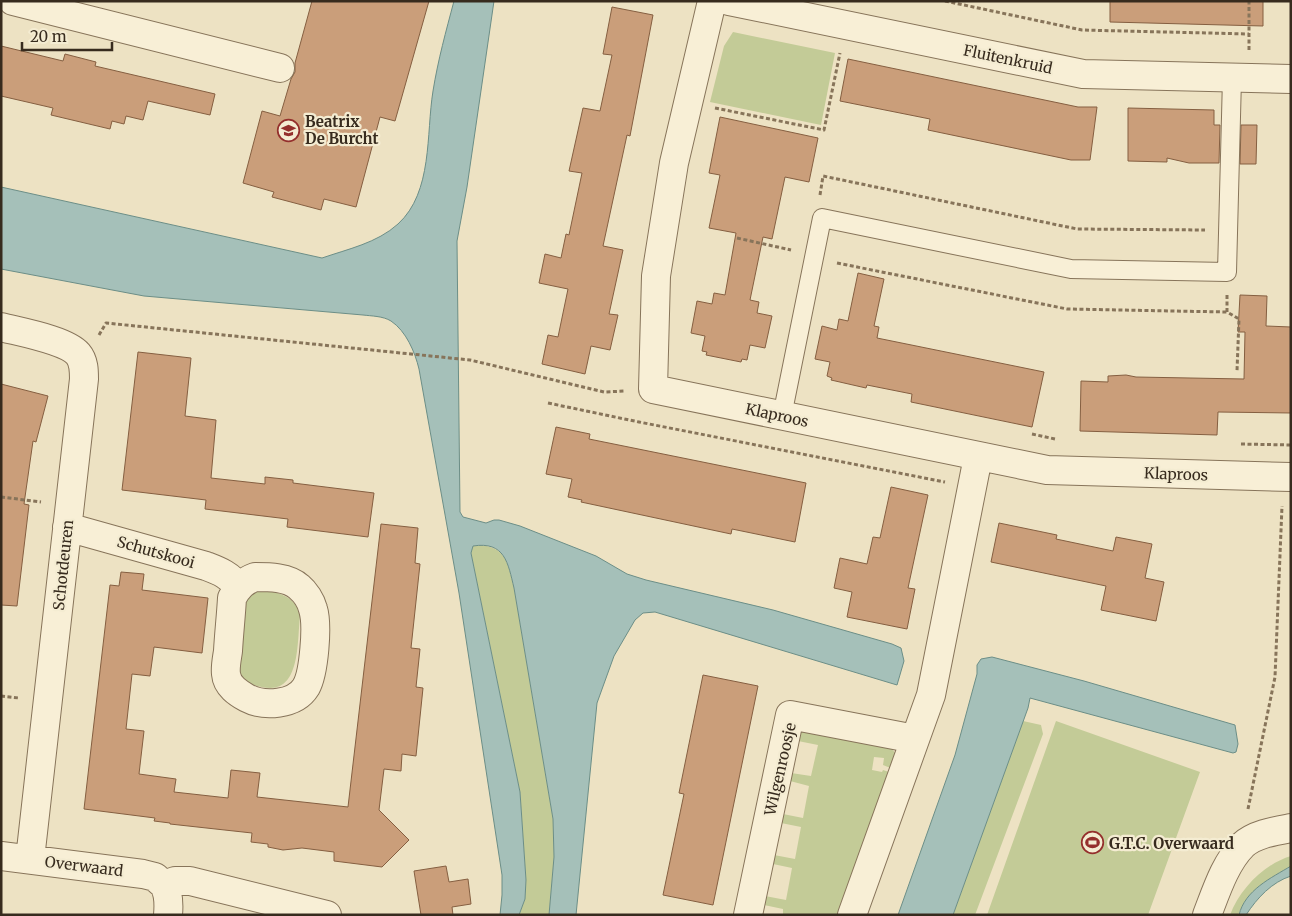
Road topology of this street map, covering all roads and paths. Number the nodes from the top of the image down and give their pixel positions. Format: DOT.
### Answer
graph roads {
  1 [pos="13,1"];
  2 [pos="712,1"];
  3 [pos="730,1"];
  4 [pos="945,1"];
  5 [pos="1249,1"];
  6 [pos="93,10"];
  7 [pos="846,25"];
  8 [pos="1249,34"];
  9 [pos="280,68"];
  10 [pos="1240,78"];
  11 [pos="1291,80"];
  12 [pos="688,102"];
  13 [pos="822,218"];
  14 [pos="1229,230"];
  15 [pos="738,238"];
  16 [pos="814,258"];
  17 [pos="1228,272"];
  18 [pos="1227,312"];
  19 [pos="1,327"];
  20 [pos="79,354"];
  21 [pos="1237,371"];
  22 [pos="654,389"];
  23 [pos="548,403"];
  24 [pos="782,416"];
  25 [pos="1025,433"];
  26 [pos="1063,441"];
  27 [pos="1231,444"];
  28 [pos="1291,445"];
  29 [pos="978,457"];
  30 [pos="1287,477"];
  31 [pos="972,487"];
  32 [pos="1,498"];
  33 [pos="68,516"];
  34 [pos="238,587"];
  35 [pos="915,739"];
  36 [pos="1291,828"];
  37 [pos="1244,845"];
  38 [pos="1,856"];
  39 [pos="30,859"];
  40 [pos="164,884"];
  41 [pos="168,915"];
  42 [pos="327,915"];
  43 [pos="748,915"];
  44 [pos="852,915"];
  45 [pos="1207,915"];
  1 -- 6 [label="street"];
  2 -- 12 [label="street"];
  3 -- 7 [label="street, Fluitenkruid"];
  4 -- 8 [label="path"];
  5 -- 8 [label="path"];
  6 -- 9 [label="street"];
  7 -- 10 [label="street, Fluitenkruid"];
  7 -- 12 [label="path"];
  8 -- 10 [label="path"];
  10 -- 11 [label="street, Fluitenkruid"];
  10 -- 14 [label="lane"];
  12 -- 22 [label="street"];
  13 -- 14 [label="path"];
  13 -- 16 [label="lane"];
  13 -- 17 [label="lane"];
  14 -- 17 [label="lane"];
  15 -- 16 [label="path"];
  16 -- 18 [label="path"];
  16 -- 24 [label="lane"];
  17 -- 18 [label="path"];
  18 -- 21 [label="path"];
  19 -- 20 [label="street"];
  20 -- 22 [label="path"];
  20 -- 33 [label="street, Schotdeuren"];
  22 -- 24 [label="street, Klaproos"];
  23 -- 31 [label="path"];
  24 -- 29 [label="street, Klaproos"];
  25 -- 26 [label="path"];
  27 -- 28 [label="path"];
  29 -- 30 [label="street, Klaproos"];
  29 -- 31 [label="street"];
  30 -- 37 [label="path"];
  31 -- 35 [label="street"];
  32 -- 33 [label="path"];
  33 -- 34 [label="street, Schutskooi"];
  33 -- 39 [label="street, Schotdeuren"];
  34 -- 34 [label="street"];
  35 -- 43 [label="street, Wilgenroosje"];
  35 -- 44 [label="street"];
  36 -- 37 [label="street"];
  37 -- 45 [label="street"];
  38 -- 39 [label="street, Overwaard"];
  39 -- 40 [label="street, Overwaard"];
  40 -- 41 [label="street"];
  40 -- 42 [label="street"];
}
